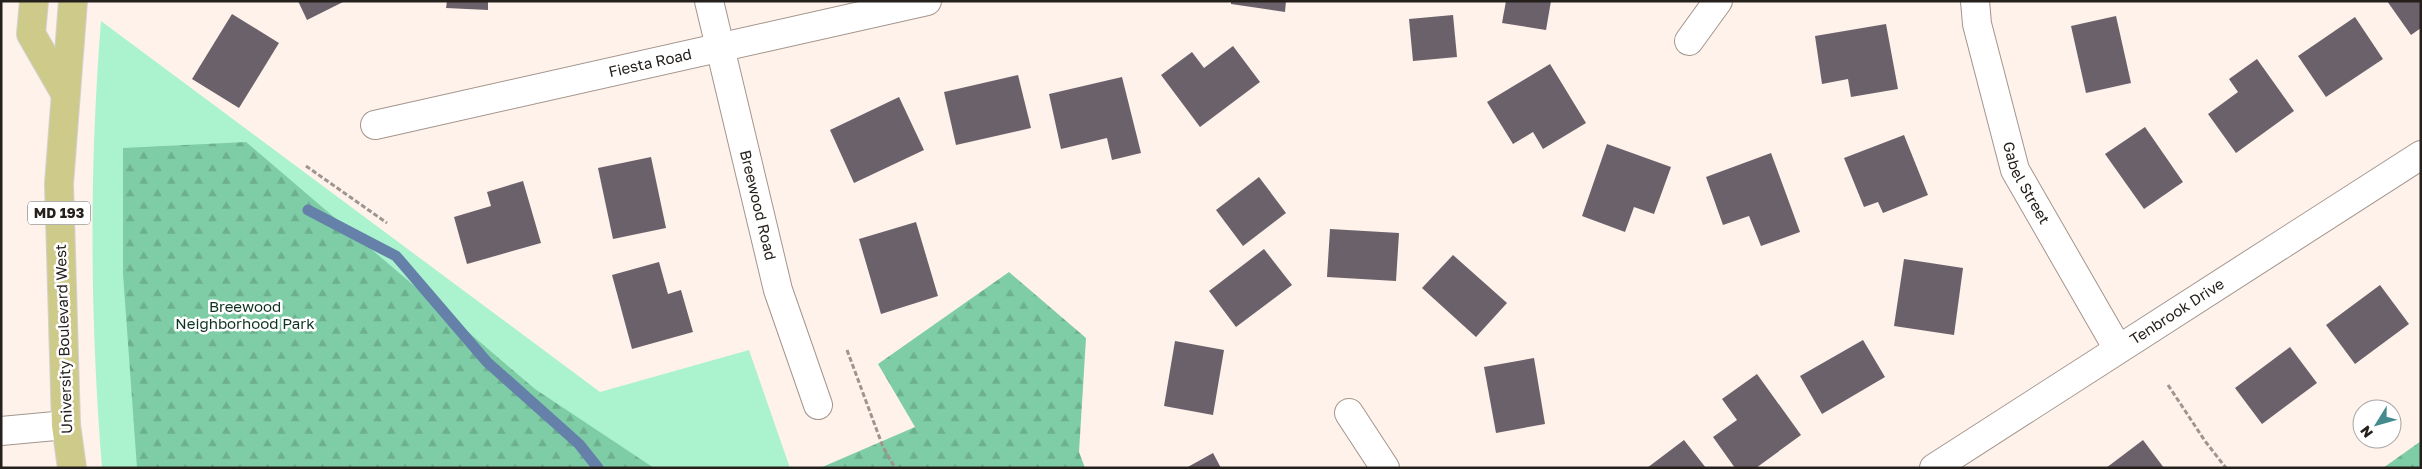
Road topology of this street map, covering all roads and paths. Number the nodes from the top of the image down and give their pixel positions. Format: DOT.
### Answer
graph roads {
  1 [pos="34,1"];
  2 [pos="73,1"];
  3 [pos="709,1"];
  4 [pos="927,1"];
  5 [pos="1718,1"];
  6 [pos="1975,1"];
  7 [pos="1689,40"];
  8 [pos="719,47"];
  9 [pos="65,93"];
  10 [pos="375,125"];
  11 [pos="2421,155"];
  12 [pos="306,166"];
  13 [pos="387,223"];
  14 [pos="2118,349"];
  15 [pos="847,350"];
  16 [pos="2168,385"];
  17 [pos="818,405"];
  18 [pos="1349,413"];
  19 [pos="66,425"];
  20 [pos="1,431"];
  21 [pos="72,468"];
  22 [pos="895,468"];
  23 [pos="1385,468"];
  24 [pos="1934,468"];
  25 [pos="2226,468"];
  1 -- 9 [label="main road"];
  2 -- 9 [label="main road, University Boulevard West / MD 193"];
  3 -- 8 [label="street, Breewood Road"];
  4 -- 8 [label="street, Fiesta Road"];
  5 -- 7 [label="street"];
  6 -- 14 [label="street, Gabel Street"];
  8 -- 10 [label="street, Fiesta Road"];
  8 -- 17 [label="street, Breewood Road"];
  9 -- 19 [label="main road, University Boulevard West / MD 193"];
  11 -- 14 [label="street, Tenbrook Drive"];
  12 -- 13 [label="path"];
  14 -- 24 [label="street, Tenbrook Drive"];
  15 -- 22 [label="path"];
  16 -- 25 [label="path"];
  18 -- 23 [label="street"];
  19 -- 20 [label="street"];
  19 -- 21 [label="main road, University Boulevard West / MD 193"];
}
